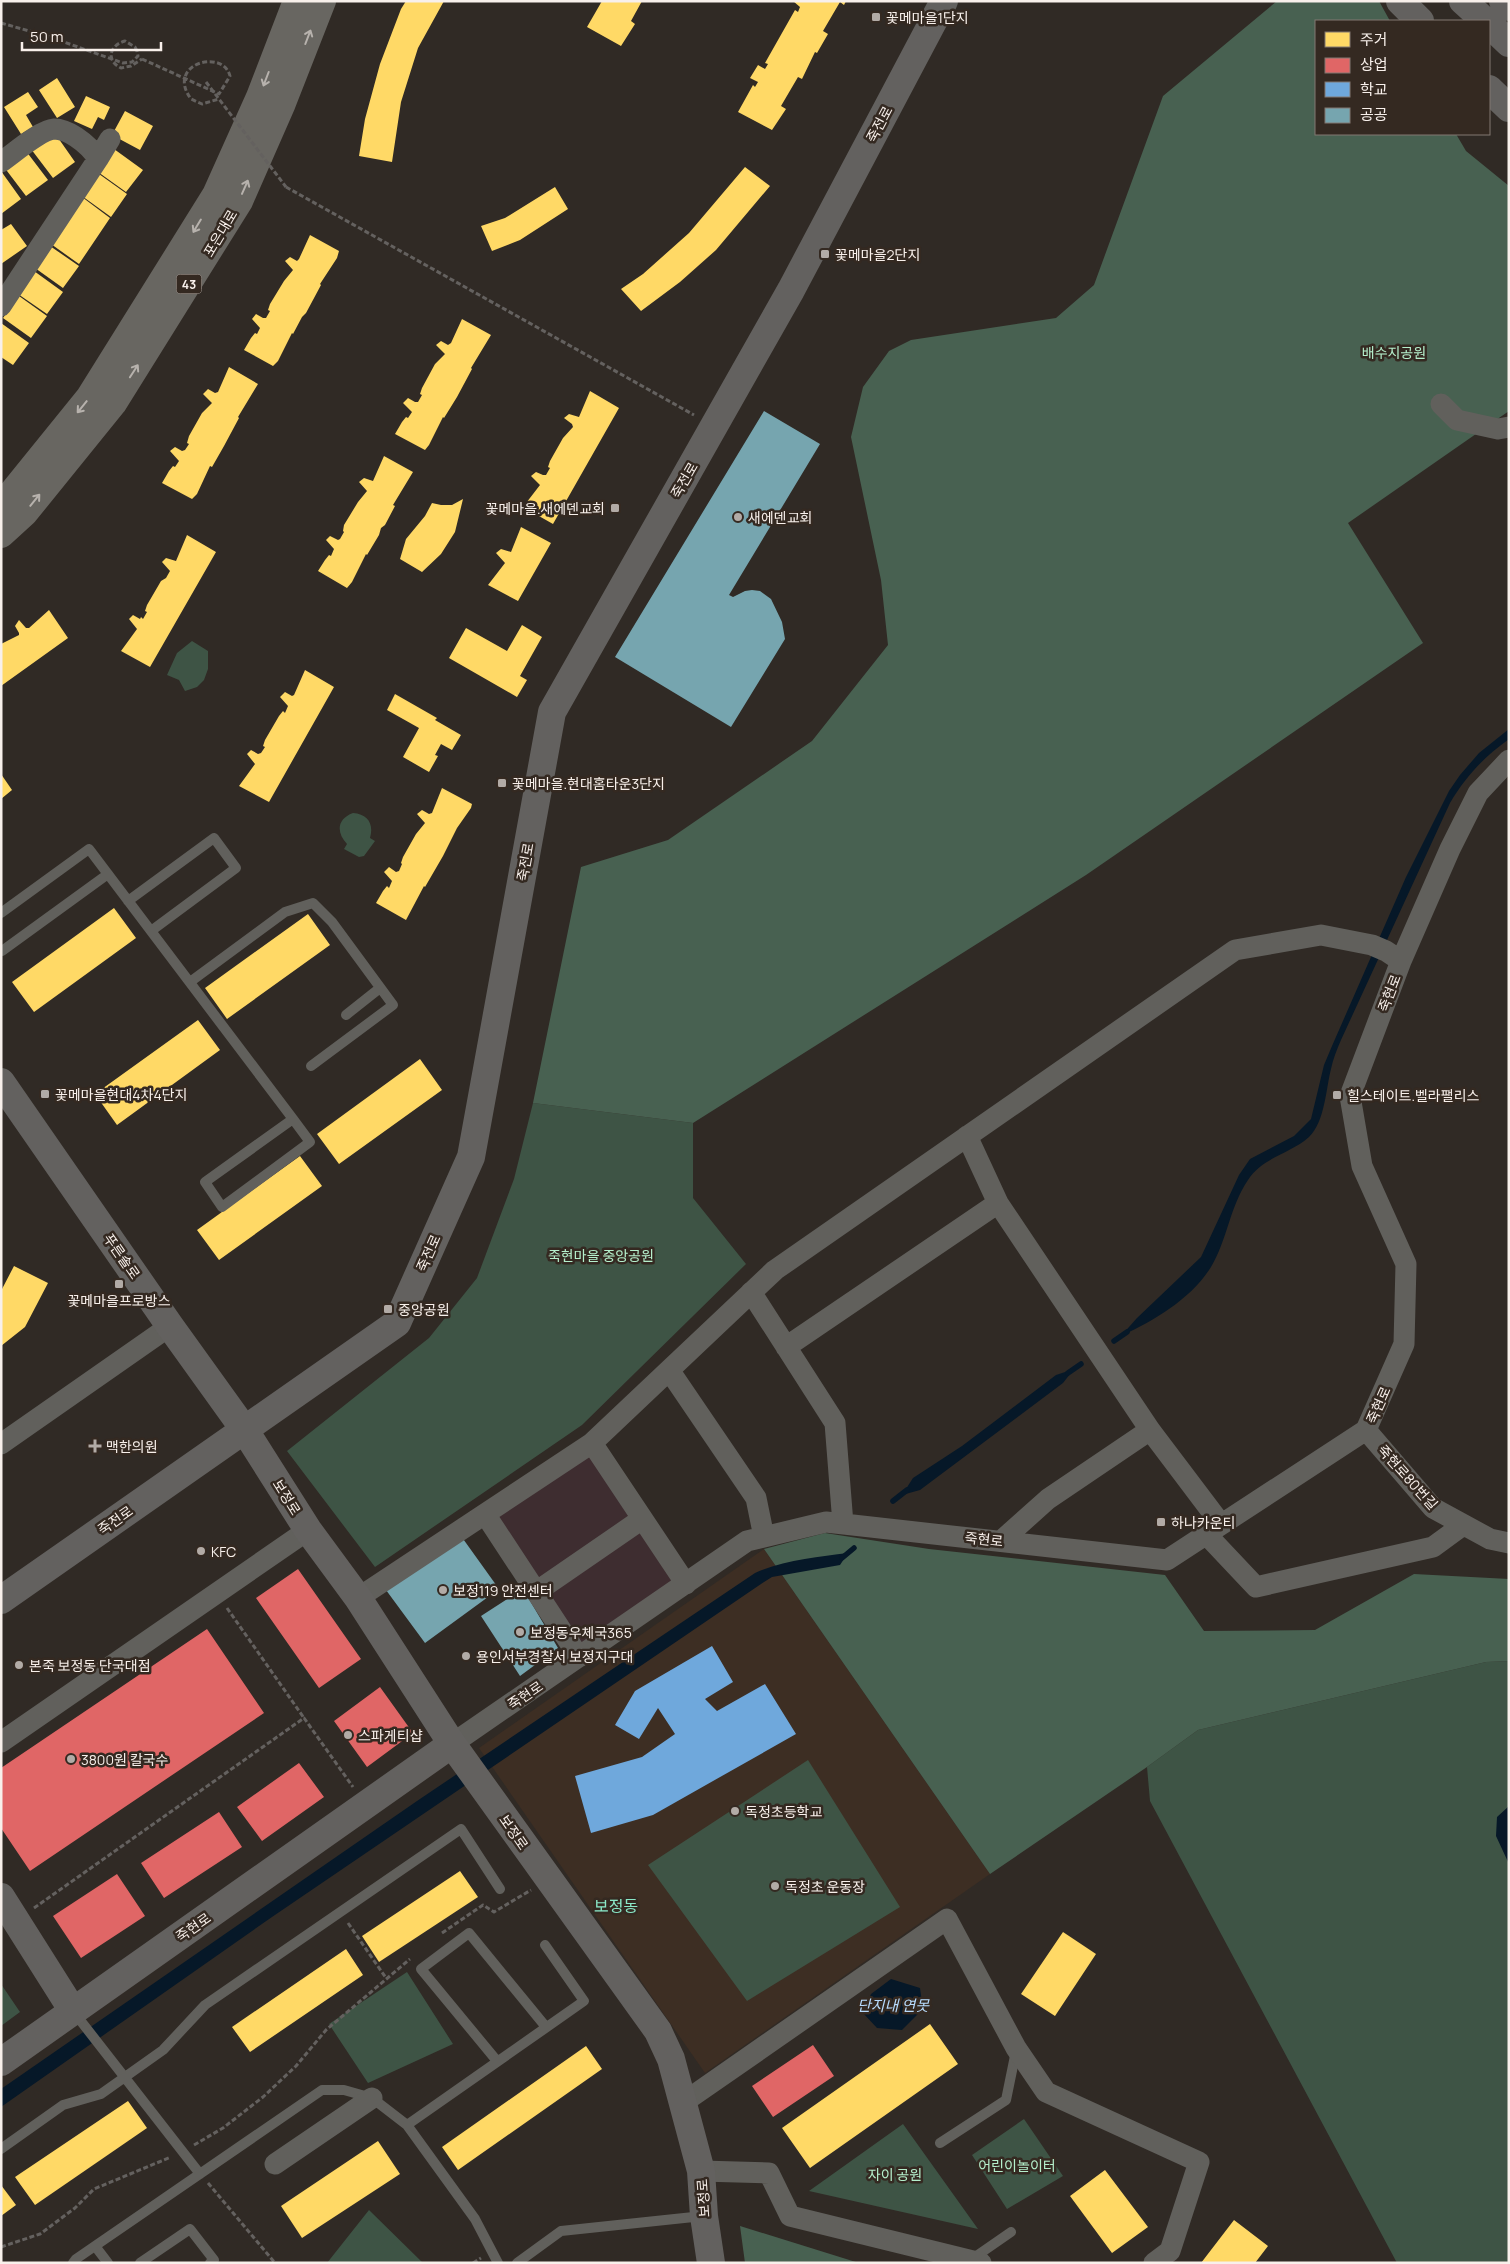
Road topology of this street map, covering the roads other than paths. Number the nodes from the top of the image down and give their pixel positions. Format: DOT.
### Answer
graph roads {
  1 [pos="297,1"];
  2 [pos="322,1"];
  3 [pos="944,1"];
  4 [pos="1400,1"];
  5 [pos="1503,1"];
  6 [pos="1509,7"];
  7 [pos="1419,20"];
  8 [pos="1490,26"];
  9 [pos="1509,43"];
  10 [pos="1490,90"];
  11 [pos="1509,108"];
  12 [pos="110,139"];
  13 [pos="98,159"];
  14 [pos="1,162"];
  15 [pos="1,306"];
  16 [pos="1442,404"];
  17 [pos="1509,427"];
  18 [pos="1,507"];
  19 [pos="1,534"];
  20 [pos="1509,760"];
  21 [pos="108,874"];
  22 [pos="128,901"];
  23 [pos="1,913"];
  24 [pos="151,931"];
  25 [pos="2,951"];
  26 [pos="1386,952"];
  27 [pos="190,982"];
  28 [pos="380,988"];
  29 [pos="346,1014"];
  30 [pos="311,1066"];
  31 [pos="1,1082"];
  32 [pos="293,1119"];
  33 [pos="967,1136"];
  34 [pos="998,1203"];
  35 [pos="751,1292"];
  36 [pos="170,1326"];
  37 [pos="786,1347"];
  38 [pos="669,1370"];
  39 [pos="244,1429"];
  40 [pos="1150,1430"];
  41 [pos="1366,1430"];
  42 [pos="592,1443"];
  43 [pos="1,1444"];
  44 [pos="485,1514"];
  45 [pos="642,1519"];
  46 [pos="843,1524"];
  47 [pos="1463,1524"];
  48 [pos="1214,1529"];
  49 [pos="308,1530"];
  50 [pos="764,1537"];
  51 [pos="1001,1541"];
  52 [pos="1509,1542"];
  53 [pos="686,1584"];
  54 [pos="536,1592"];
  55 [pos="358,1598"];
  56 [pos="1,1600"];
  57 [pos="579,1657"];
  58 [pos="1,1742"];
  59 [pos="458,1753"];
  60 [pos="500,1889"];
  61 [pos="1,1897"];
  62 [pos="545,1945"];
  63 [pos="79,2018"];
  64 [pos="546,2027"];
  65 [pos="1016,2048"];
  66 [pos="497,2061"];
  67 [pos="1,2062"];
  68 [pos="124,2078"];
  69 [pos="372,2098"];
  70 [pos="684,2102"];
  71 [pos="407,2125"];
  72 [pos="940,2143"];
  73 [pos="1,2149"];
  74 [pos="275,2164"];
  75 [pos="701,2171"];
  76 [pos="200,2174"];
  77 [pos="704,2216"];
  78 [pos="1011,2232"];
  79 [pos="94,2246"];
  80 [pos="976,2261"];
  81 [pos="73,2263"];
  82 [pos="108,2263"];
  83 [pos="140,2263"];
  84 [pos="210,2263"];
  85 [pos="498,2263"];
  86 [pos="517,2263"];
  87 [pos="711,2263"];
  88 [pos="1154,2263"];
  1 -- 18 [label="highway, 포은대로 / 43, one-way"];
  19 -- 2 [label="highway, 포은대로 / 43, one-way"];
  3 -- 39 [label="street, 죽전로"];
  4 -- 7 [label="street"];
  5 -- 6 [label="street"];
  8 -- 9 [label="street"];
  10 -- 11 [label="street"];
  12 -- 13 [label="street"];
  13 -- 14 [label="street"];
  13 -- 15 [label="street"];
  16 -- 17 [label="street"];
  20 -- 26 [label="street, 죽현로"];
  21 -- 22 [label="lane"];
  21 -- 23 [label="lane"];
  21 -- 25 [label="lane"];
  22 -- 24 [label="lane"];
  22 -- 24 [label="lane"];
  24 -- 27 [label="lane"];
  26 -- 33 [label="street"];
  26 -- 41 [label="street, 죽현로"];
  27 -- 28 [label="lane"];
  27 -- 32 [label="lane"];
  28 -- 29 [label="lane"];
  28 -- 30 [label="lane"];
  31 -- 36 [label="street, 푸른솔로"];
  32 -- 32 [label="lane"];
  33 -- 34 [label="street"];
  33 -- 35 [label="street"];
  34 -- 37 [label="street"];
  34 -- 40 [label="street"];
  35 -- 37 [label="street"];
  35 -- 38 [label="street"];
  36 -- 39 [label="street, 푸른솔로"];
  36 -- 43 [label="street"];
  37 -- 46 [label="street"];
  38 -- 42 [label="street"];
  38 -- 50 [label="street"];
  39 -- 49 [label="street, 보정로"];
  39 -- 56 [label="street, 죽전로"];
  40 -- 48 [label="street"];
  40 -- 51 [label="street"];
  41 -- 47 [label="street, 죽현로80번길"];
  41 -- 48 [label="street, 죽현로"];
  42 -- 44 [label="street"];
  42 -- 45 [label="street"];
  44 -- 54 [label="street"];
  44 -- 55 [label="street"];
  45 -- 53 [label="street"];
  45 -- 54 [label="street"];
  46 -- 50 [label="street, 죽현로"];
  46 -- 51 [label="street, 죽현로"];
  47 -- 48 [label="street"];
  47 -- 52 [label="street, 죽현로80번길"];
  48 -- 51 [label="street, 죽현로"];
  49 -- 55 [label="street, 보정로"];
  49 -- 58 [label="street"];
  50 -- 53 [label="street, 죽현로"];
  53 -- 57 [label="street, 죽현로"];
  54 -- 57 [label="street"];
  55 -- 59 [label="street, 보정로"];
  57 -- 59 [label="street, 죽현로"];
  59 -- 63 [label="street, 죽현로"];
  59 -- 70 [label="street, 보정로"];
  60 -- 68 [label="lane"];
  61 -- 63 [label="street"];
  62 -- 64 [label="lane"];
  63 -- 67 [label="street, 죽현로"];
  63 -- 68 [label="lane"];
  64 -- 66 [label="lane"];
  64 -- 66 [label="lane"];
  65 -- 70 [label="street"];
  65 -- 72 [label="lane"];
  65 -- 88 [label="street"];
  66 -- 71 [label="lane"];
  68 -- 73 [label="lane"];
  68 -- 76 [label="lane"];
  69 -- 71 [label="lane"];
  69 -- 74 [label="street"];
  69 -- 76 [label="lane"];
  70 -- 75 [label="street, 보정로"];
  71 -- 85 [label="lane"];
  75 -- 77 [label="street, 보정로"];
  75 -- 80 [label="street"];
  76 -- 79 [label="lane"];
  77 -- 86 [label="lane"];
  77 -- 87 [label="street, 보정로"];
  78 -- 80 [label="lane"];
  79 -- 81 [label="lane"];
  79 -- 82 [label="lane"];
  83 -- 84 [label="lane"];
}
